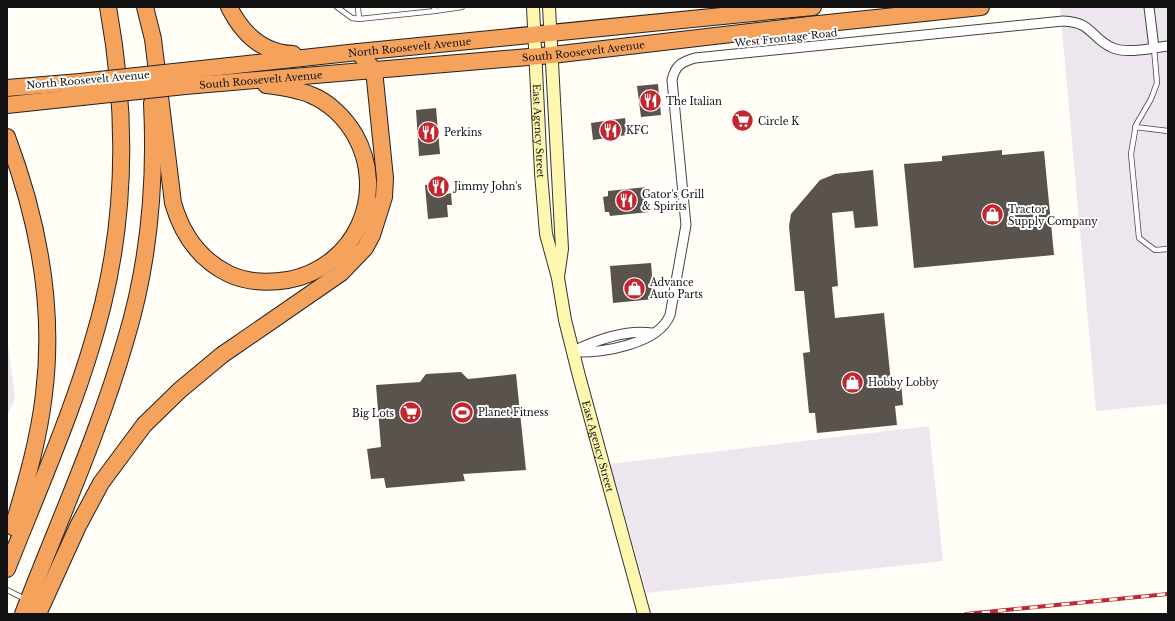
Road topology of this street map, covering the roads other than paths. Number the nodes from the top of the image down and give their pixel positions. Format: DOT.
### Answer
graph roads {
  1 [pos="108,7"];
  2 [pos="140,7"];
  3 [pos="145,7"];
  4 [pos="229,7"];
  5 [pos="337,7"];
  6 [pos="358,7"];
  7 [pos="462,7"];
  8 [pos="533,7"];
  9 [pos="550,7"];
  10 [pos="813,7"];
  11 [pos="982,7"];
  12 [pos="1149,7"];
  13 [pos="434,9"];
  14 [pos="359,20"];
  15 [pos="551,33"];
  16 [pos="535,35"];
  17 [pos="1168,46"];
  18 [pos="1154,48"];
  19 [pos="358,52"];
  20 [pos="332,55"];
  21 [pos="552,55"];
  22 [pos="535,56"];
  23 [pos="374,70"];
  24 [pos="184,78"];
  25 [pos="213,83"];
  26 [pos="7,88"];
  27 [pos="81,89"];
  28 [pos="7,105"];
  29 [pos="1135,127"];
  30 [pos="1168,131"];
  31 [pos="7,138"];
  32 [pos="1168,249"];
  33 [pos="558,278"];
  34 [pos="573,352"];
  35 [pos="7,548"];
  36 [pos="7,569"];
  37 [pos="7,590"];
  38 [pos="26,607"];
  39 [pos="38,614"];
  40 [pos="644,614"];
  1 -- 36 [label="highway"];
  2 -- 38 [label="highway"];
  3 -- 25 [label="highway"];
  4 -- 20 [label="highway"];
  5 -- 14 [label="lane"];
  6 -- 14 [label="lane"];
  7 -- 13 [label="lane"];
  8 -- 16 [label="main road, East Agency Street"];
  9 -- 15 [label="main road, East Agency Street"];
  10 -- 15 [label="highway, North Roosevelt Avenue"];
  11 -- 21 [label="highway, South Roosevelt Avenue"];
  12 -- 18 [label="street"];
  13 -- 14 [label="lane"];
  15 -- 16 [label="highway, North Roosevelt Avenue"];
  15 -- 21 [label="main road, East Agency Street"];
  16 -- 19 [label="highway, North Roosevelt Avenue"];
  16 -- 22 [label="main road, East Agency Street"];
  17 -- 18 [label="street, West Frontage Road"];
  18 -- 29 [label="lane"];
  18 -- 34 [label="street, West Frontage Road"];
  19 -- 20 [label="highway, North Roosevelt Avenue"];
  19 -- 23 [label="highway"];
  20 -- 24 [label="highway, North Roosevelt Avenue"];
  21 -- 22 [label="highway, South Roosevelt Avenue"];
  21 -- 33 [label="main road, East Agency Street"];
  22 -- 23 [label="highway, South Roosevelt Avenue"];
  22 -- 33 [label="main road, East Agency Street"];
  23 -- 25 [label="highway, South Roosevelt Avenue"];
  23 -- 39 [label="highway"];
  24 -- 25 [label="highway, South Roosevelt Avenue"];
  24 -- 27 [label="highway, North Roosevelt Avenue, bridge"];
  26 -- 27 [label="highway, North Roosevelt Avenue"];
  27 -- 28 [label="highway, North Roosevelt Avenue"];
  29 -- 30 [label="lane"];
  29 -- 32 [label="lane"];
  31 -- 35 [label="highway"];
  33 -- 34 [label="main road, East Agency Street"];
  34 -- 40 [label="main road, East Agency Street"];
  37 -- 38 [label="lane"];
}
